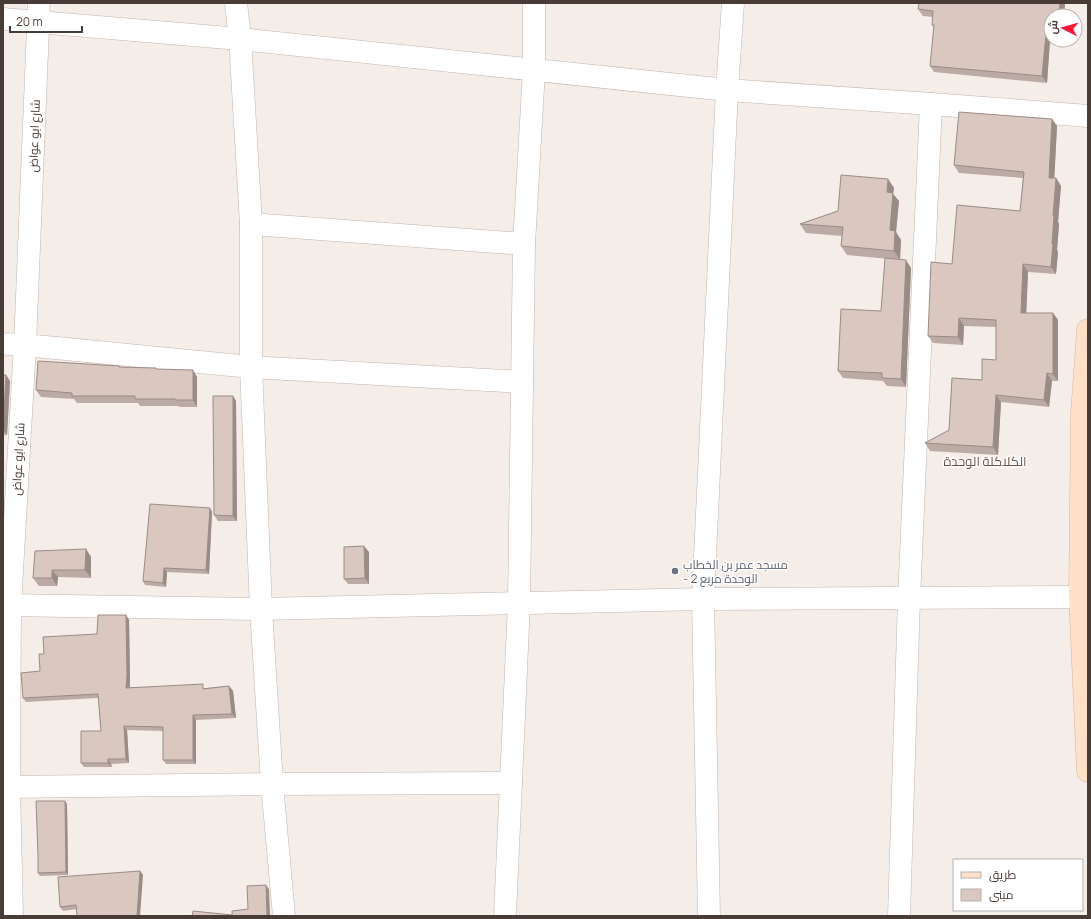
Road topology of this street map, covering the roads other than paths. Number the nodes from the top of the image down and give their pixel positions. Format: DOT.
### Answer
graph roads {
  1 [pos="236,3"];
  2 [pos="534,3"];
  3 [pos="733,3"];
  4 [pos="39,12"];
  5 [pos="3,19"];
  6 [pos="240,39"];
  7 [pos="534,70"];
  8 [pos="727,90"];
  9 [pos="931,104"];
  10 [pos="1088,116"];
  11 [pos="251,224"];
  12 [pos="524,244"];
  13 [pos="1088,330"];
  14 [pos="3,344"];
  15 [pos="25,345"];
  16 [pos="251,368"];
  17 [pos="522,382"];
  18 [pos="1084,597"];
  19 [pos="703,599"];
  20 [pos="909,599"];
  21 [pos="519,603"];
  22 [pos="7,605"];
  23 [pos="261,609"];
  24 [pos="1088,769"];
  25 [pos="511,783"];
  26 [pos="272,784"];
  27 [pos="6,787"];
  28 [pos="12,916"];
  29 [pos="284,916"];
  30 [pos="505,916"];
  31 [pos="709,916"];
  32 [pos="899,916"];
  1 -- 6 [label="street"];
  2 -- 7 [label="street"];
  3 -- 8 [label="street"];
  4 -- 5 [label="street"];
  4 -- 6 [label="street"];
  4 -- 15 [label="street, شارع ابو عواض"];
  6 -- 7 [label="street"];
  6 -- 11 [label="street"];
  7 -- 8 [label="street"];
  7 -- 12 [label="street"];
  8 -- 9 [label="street"];
  8 -- 19 [label="street"];
  9 -- 10 [label="street"];
  9 -- 20 [label="street"];
  11 -- 12 [label="street"];
  11 -- 16 [label="street"];
  12 -- 17 [label="street"];
  13 -- 18 [label="street"];
  14 -- 15 [label="street"];
  15 -- 16 [label="street"];
  15 -- 22 [label="street, شارع ابو عواض"];
  16 -- 17 [label="street"];
  16 -- 23 [label="street"];
  17 -- 21 [label="street"];
  18 -- 20 [label="street"];
  18 -- 24 [label="street"];
  19 -- 20 [label="street"];
  19 -- 21 [label="street"];
  19 -- 31 [label="street"];
  20 -- 32 [label="street"];
  21 -- 23 [label="street"];
  21 -- 25 [label="street"];
  22 -- 23 [label="street"];
  22 -- 27 [label="street, شارع ابو عواض"];
  23 -- 26 [label="street"];
  25 -- 26 [label="street"];
  25 -- 30 [label="street"];
  26 -- 27 [label="street"];
  26 -- 29 [label="street"];
  27 -- 28 [label="street, شارع ابو عواض"];
}
